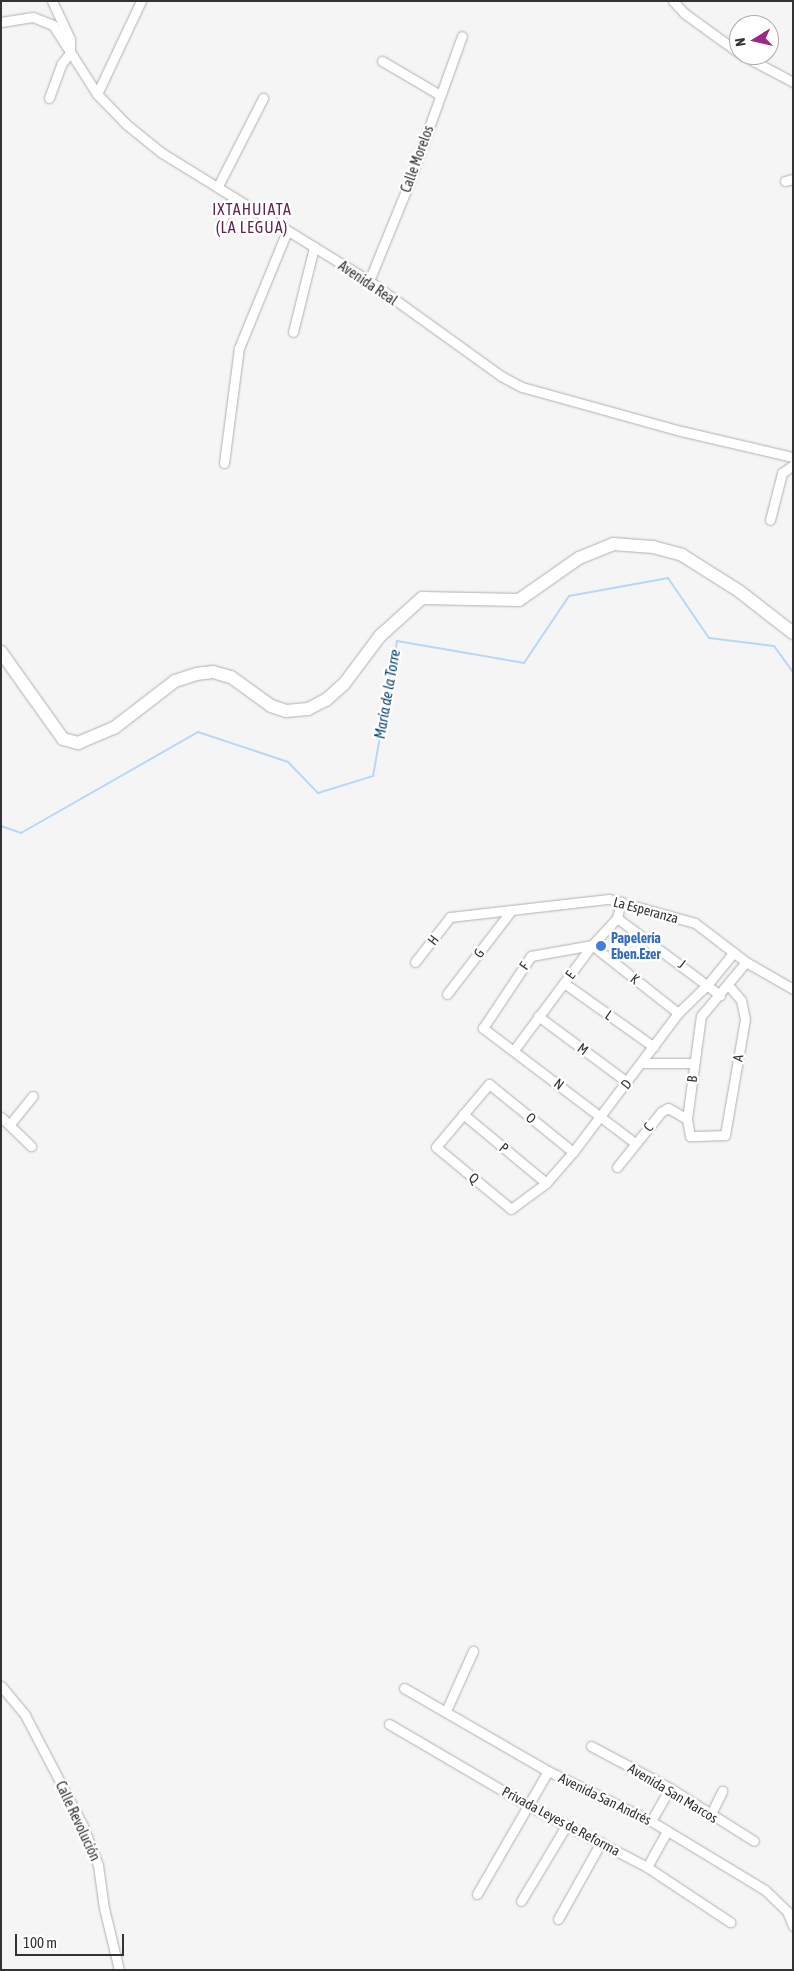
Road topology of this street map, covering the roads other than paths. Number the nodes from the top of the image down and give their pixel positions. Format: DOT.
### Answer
graph roads {
  1 [pos="52,1"];
  2 [pos="141,1"];
  3 [pos="673,1"];
  4 [pos="1,22"];
  5 [pos="462,36"];
  6 [pos="729,46"];
  7 [pos="70,53"];
  8 [pos="382,61"];
  9 [pos="761,65"];
  10 [pos="793,82"];
  11 [pos="97,94"];
  12 [pos="440,95"];
  13 [pos="49,98"];
  14 [pos="263,98"];
  15 [pos="218,186"];
  16 [pos="234,197"];
  17 [pos="221,222"];
  18 [pos="286,231"];
  19 [pos="314,247"];
  20 [pos="369,281"];
  21 [pos="293,332"];
  22 [pos="793,457"];
  23 [pos="224,463"];
  24 [pos="793,466"];
  25 [pos="770,520"];
  26 [pos="793,633"];
  27 [pos="1,652"];
  28 [pos="621,901"];
  29 [pos="511,911"];
  30 [pos="450,917"];
  31 [pos="618,918"];
  32 [pos="592,945"];
  33 [pos="734,952"];
  34 [pos="415,962"];
  35 [pos="746,962"];
  36 [pos="564,983"];
  37 [pos="708,984"];
  38 [pos="728,985"];
  39 [pos="793,989"];
  40 [pos="447,994"];
  41 [pos="720,994"];
  42 [pos="678,1013"];
  43 [pos="538,1016"];
  44 [pos="482,1028"];
  45 [pos="654,1047"];
  46 [pos="514,1050"];
  47 [pos="643,1063"];
  48 [pos="694,1063"];
  49 [pos="627,1082"];
  50 [pos="33,1096"];
  51 [pos="463,1114"];
  52 [pos="1,1116"];
  53 [pos="600,1116"];
  54 [pos="687,1119"];
  55 [pos="10,1124"];
  56 [pos="635,1143"];
  57 [pos="32,1146"];
  58 [pos="573,1152"];
  59 [pos="617,1166"];
  60 [pos="546,1183"];
  61 [pos="511,1209"];
  62 [pos="473,1651"];
  63 [pos="1,1686"];
  64 [pos="404,1688"];
  65 [pos="446,1711"];
  66 [pos="389,1724"];
  67 [pos="591,1746"];
  68 [pos="548,1771"];
  69 [pos="670,1788"];
  70 [pos="722,1792"];
  71 [pos="529,1806"];
  72 [pos="710,1816"];
  73 [pos="651,1821"];
  74 [pos="566,1826"];
  75 [pos="667,1831"];
  76 [pos="601,1842"];
  77 [pos="754,1842"];
  78 [pos="647,1867"];
  79 [pos="477,1894"];
  80 [pos="521,1901"];
  81 [pos="558,1919"];
  82 [pos="730,1922"];
  83 [pos="793,1926"];
  84 [pos="120,1970"];
  1 -- 7 [label="street"];
  2 -- 11 [label="street"];
  3 -- 6 [label="street"];
  4 -- 7 [label="street, Avenida Real"];
  5 -- 12 [label="street, Calle Morelos"];
  7 -- 11 [label="street, Avenida Real"];
  7 -- 13 [label="street"];
  8 -- 12 [label="street"];
  9 -- 10 [label="street"];
  11 -- 15 [label="street, Avenida Real"];
  12 -- 20 [label="street, Calle Morelos"];
  14 -- 15 [label="street"];
  15 -- 16 [label="street, Avenida Real"];
  16 -- 17 [label="street"];
  16 -- 18 [label="street, Avenida Real"];
  18 -- 19 [label="street, Avenida Real"];
  18 -- 23 [label="street"];
  19 -- 20 [label="street, Avenida Real"];
  19 -- 21 [label="street"];
  20 -- 22 [label="street, Avenida Real"];
  24 -- 25 [label="street"];
  26 -- 27 [label="main road"];
  28 -- 29 [label="street, La Esperanza"];
  28 -- 31 [label="street"];
  28 -- 33 [label="street, La Esperanza"];
  29 -- 30 [label="street, La Esperanza"];
  29 -- 40 [label="street, G"];
  30 -- 34 [label="street, H"];
  31 -- 32 [label="street, E"];
  31 -- 37 [label="street, J"];
  32 -- 36 [label="street, E"];
  32 -- 42 [label="street, K"];
  32 -- 44 [label="street, F"];
  33 -- 35 [label="street, La Esperanza"];
  33 -- 37 [label="street, D"];
  35 -- 38 [label="street"];
  35 -- 39 [label="street, La Esperanza"];
  36 -- 43 [label="street, E"];
  36 -- 45 [label="street, L"];
  37 -- 41 [label="street, J"];
  37 -- 42 [label="street, D"];
  38 -- 41 [label="street"];
  38 -- 54 [label="street, A"];
  41 -- 48 [label="street, B"];
  42 -- 45 [label="street, D"];
  43 -- 46 [label="street, E"];
  43 -- 49 [label="street, M"];
  44 -- 46 [label="street, N"];
  45 -- 47 [label="street, D"];
  46 -- 53 [label="street, N"];
  47 -- 48 [label="street"];
  47 -- 49 [label="street, D"];
  48 -- 54 [label="street, B"];
  49 -- 53 [label="street, D"];
  50 -- 55 [label="street"];
  51 -- 58 [label="street, O"];
  51 -- 60 [label="street, P"];
  51 -- 61 [label="street, Q"];
  52 -- 55 [label="street"];
  53 -- 56 [label="street, N"];
  53 -- 58 [label="street, D"];
  54 -- 56 [label="street, C"];
  55 -- 57 [label="street"];
  56 -- 59 [label="street, C"];
  58 -- 60 [label="street, D"];
  60 -- 61 [label="street, D"];
  62 -- 65 [label="street"];
  63 -- 84 [label="street, Calle Revolución"];
  64 -- 65 [label="street, Avenida San Andrés"];
  65 -- 68 [label="street, Avenida San Andrés"];
  66 -- 71 [label="street, Privada Leyes de Reforma"];
  67 -- 69 [label="street, Avenida San Marcos"];
  68 -- 71 [label="street"];
  68 -- 73 [label="street, Avenida San Andrés"];
  69 -- 72 [label="street, Avenida San Marcos"];
  69 -- 73 [label="street"];
  70 -- 72 [label="street"];
  71 -- 74 [label="street, Privada Leyes de Reforma"];
  71 -- 79 [label="street"];
  72 -- 77 [label="street, Avenida San Marcos"];
  73 -- 75 [label="street, Avenida San Andrés"];
  74 -- 76 [label="street, Privada Leyes de Reforma"];
  74 -- 80 [label="street"];
  75 -- 78 [label="street"];
  75 -- 83 [label="street, Avenida San Andrés"];
  76 -- 78 [label="street, Privada Leyes de Reforma"];
  76 -- 81 [label="street"];
  78 -- 82 [label="street, Privada Leyes de Reforma"];
}
